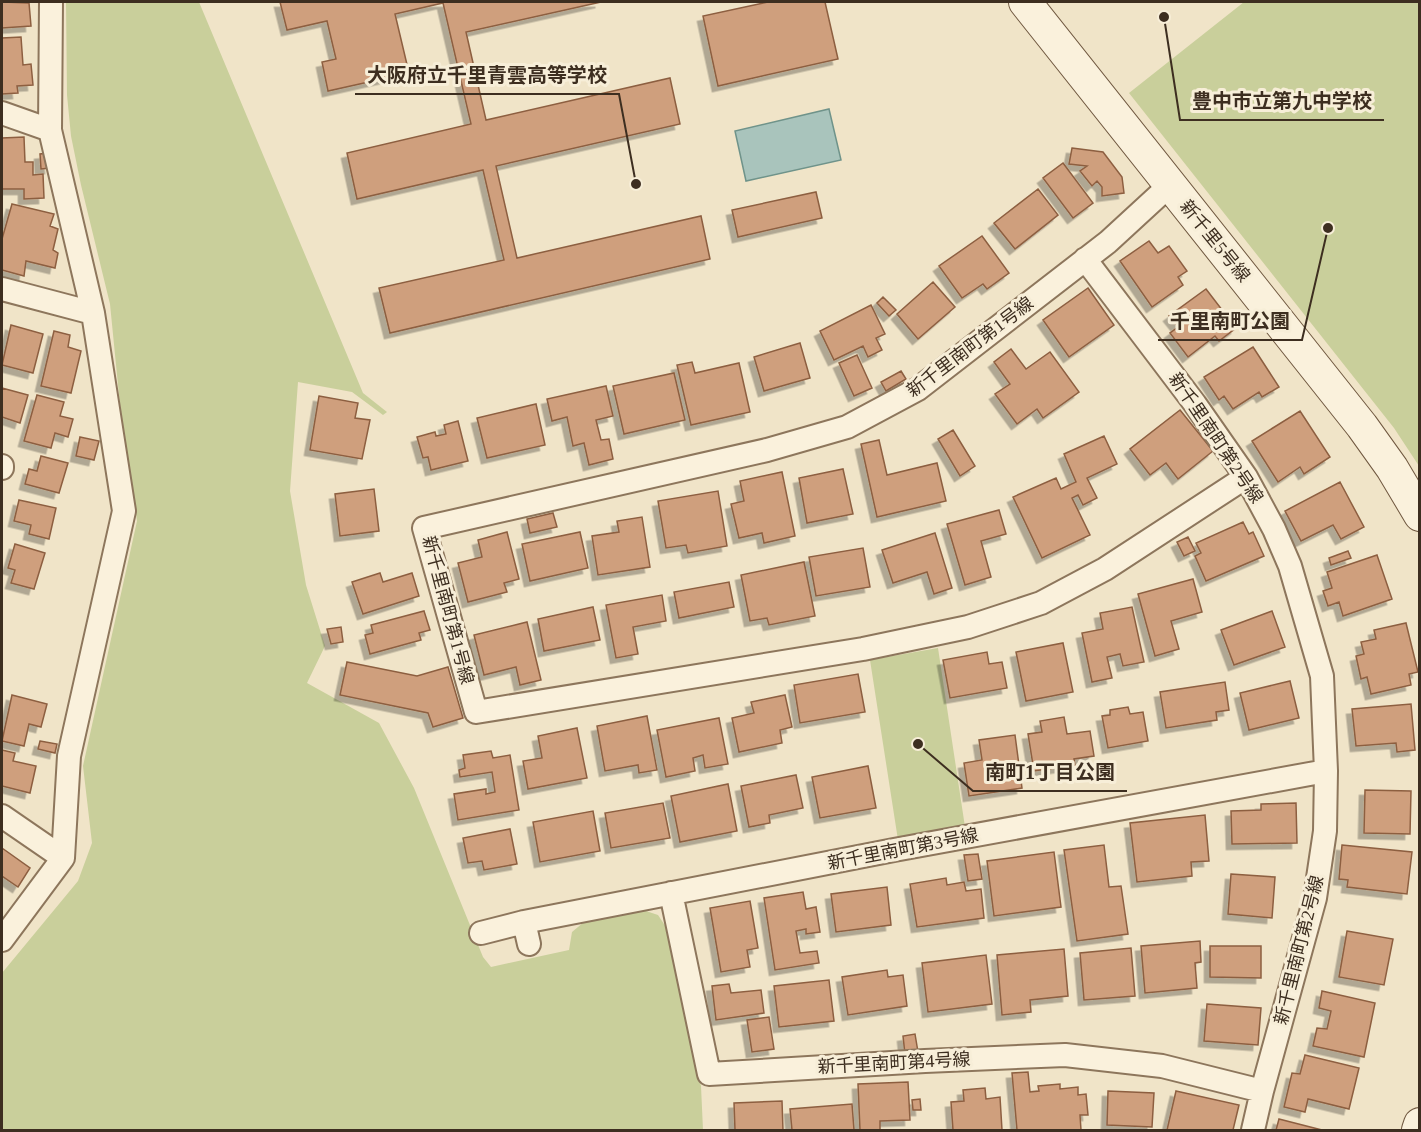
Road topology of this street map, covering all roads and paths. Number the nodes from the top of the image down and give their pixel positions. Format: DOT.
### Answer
graph roads {
  1 [pos="51,2"];
  2 [pos="1025,2"];
  3 [pos="2,113"];
  4 [pos="50,130"];
  5 [pos="1170,185"];
  6 [pos="1086,259"];
  7 [pos="2,289"];
  8 [pos="93,313"];
  9 [pos="1246,477"];
  10 [pos="1419,515"];
  11 [pos="1326,771"];
  12 [pos="2,816"];
  13 [pos="63,858"];
  14 [pos="671,893"];
  15 [pos="481,933"];
  16 [pos="2,940"];
  17 [pos="1262,1091"];
  18 [pos="1419,1124"];
  19 [pos="1253,1131"];
  20 [pos="1418,1131"];
  1 -- 4 [label="street"];
  2 -- 5 [label="street, 新千里5号線"];
  3 -- 4 [label="street"];
  4 -- 8 [label="street"];
  5 -- 6 [label="street, 新千里南町第1号線"];
  5 -- 10 [label="street, 新千里5号線"];
  6 -- 9 [label="street, 新千里南町第2号線"];
  6 -- 9 [label="street, 新千里南町第1号線"];
  7 -- 8 [label="street"];
  8 -- 13 [label="street"];
  9 -- 11 [label="street, 新千里南町第2号線"];
  11 -- 14 [label="street, 新千里南町第3号線"];
  11 -- 17 [label="street, 新千里南町第2号線"];
  12 -- 13 [label="street"];
  13 -- 16 [label="street"];
  14 -- 15 [label="street, 新千里南町第3号線"];
  14 -- 17 [label="street, 新千里南町第4号線"];
  17 -- 19 [label="street, 新千里南町第2号線"];
  18 -- 20 [label="street"];
}
